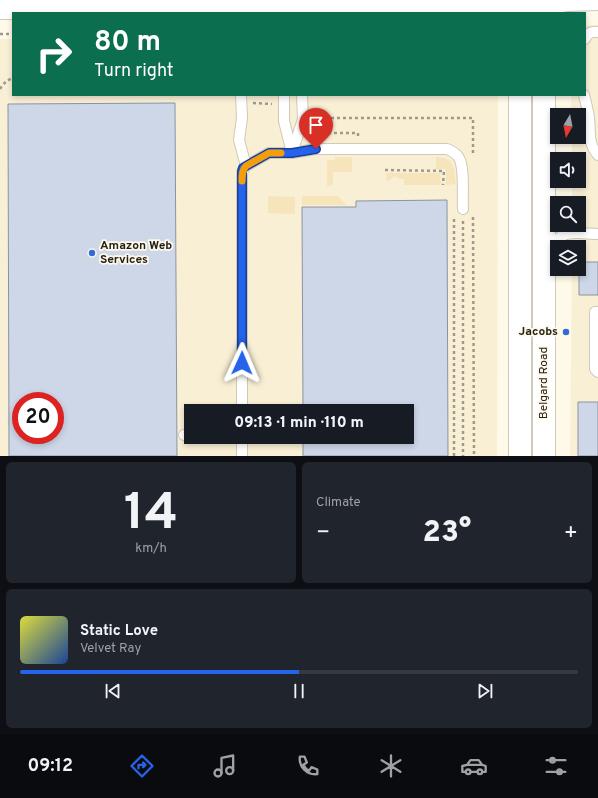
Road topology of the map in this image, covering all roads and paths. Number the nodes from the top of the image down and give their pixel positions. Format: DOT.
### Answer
graph roads {
  1 [pos="597,0"];
  2 [pos="150,4"];
  3 [pos="253,5"];
  4 [pos="520,6"];
  5 [pos="544,6"];
  6 [pos="0,8"];
  7 [pos="292,12"];
  8 [pos="598,32"];
  9 [pos="0,34"];
  10 [pos="12,34"];
  11 [pos="586,37"];
  12 [pos="12,78"];
  13 [pos="0,89"];
  14 [pos="241,96"];
  15 [pos="284,96"];
  16 [pos="302,96"];
  17 [pos="520,96"];
  18 [pos="544,96"];
  19 [pos="584,96"];
  20 [pos="358,149"];
  21 [pos="292,153"];
  22 [pos="598,155"];
  23 [pos="473,158"];
  24 [pos="246,166"];
  25 [pos="385,170"];
  26 [pos="443,185"];
  27 [pos="458,210"];
  28 [pos="473,213"];
  29 [pos="598,234"];
  30 [pos="544,256"];
  31 [pos="598,312"];
  32 [pos="598,372"];
  33 [pos="242,404"];
  34 [pos="242,444"];
  35 [pos="242,456"];
  36 [pos="454,456"];
  37 [pos="463,456"];
  38 [pos="474,456"];
  39 [pos="520,456"];
  40 [pos="544,456"];
  1 -- 5 [label="street"];
  2 -- 3 [label="main road"];
  2 -- 6 [label="main road"];
  3 -- 7 [label="main road"];
  4 -- 5 [label="main road"];
  4 -- 7 [label="main road"];
  8 -- 11 [label="lane"];
  9 -- 10 [label="path"];
  12 -- 13 [label="path"];
  14 -- 24 [label="lane"];
  15 -- 21 [label="lane"];
  16 -- 21 [label="lane"];
  17 -- 39 [label="main road, Belgard Road"];
  18 -- 30 [label="main road, Belgard Road"];
  19 -- 22 [label="lane"];
  20 -- 21 [label="lane"];
  20 -- 23 [label="path"];
  20 -- 27 [label="lane"];
  21 -- 24 [label="lane"];
  24 -- 33 [label="lane"];
  25 -- 26 [label="path"];
  27 -- 36 [label="path"];
  27 -- 37 [label="path"];
  28 -- 38 [label="path"];
  29 -- 30 [label="lane"];
  30 -- 40 [label="main road, Belgard Road"];
  31 -- 32 [label="lane"];
  34 -- 35 [label="lane"];
}
